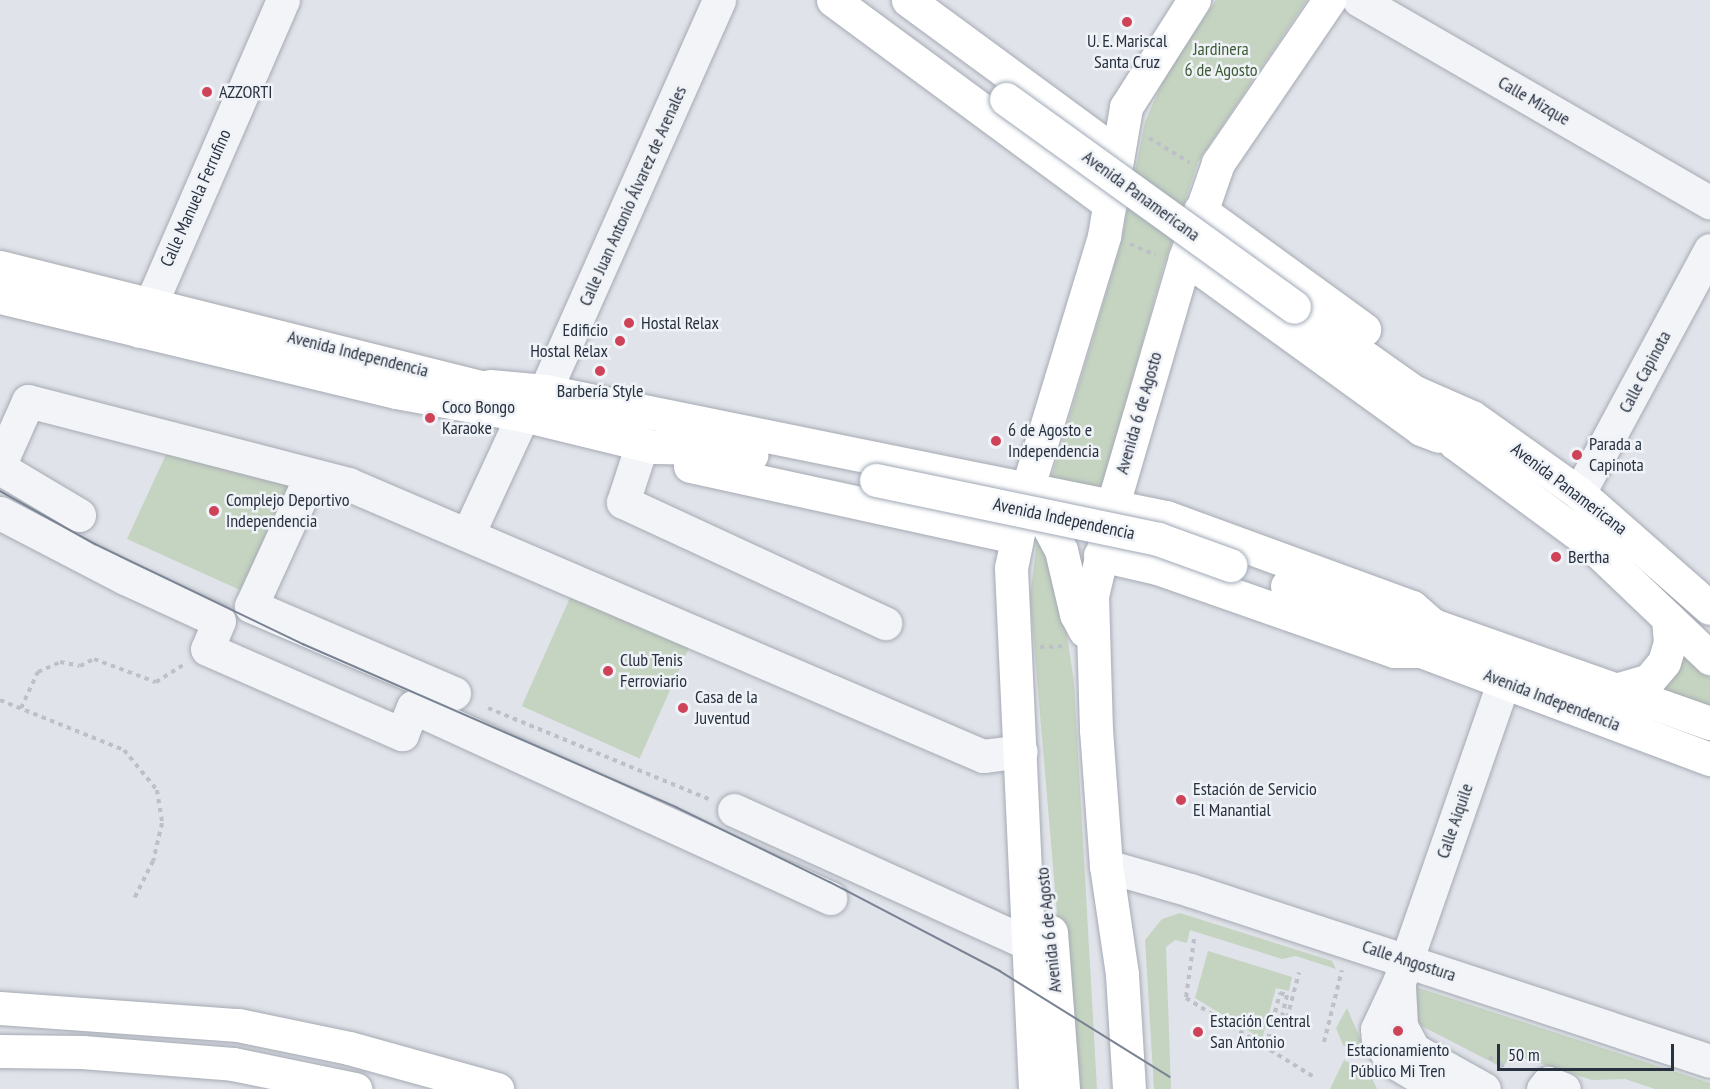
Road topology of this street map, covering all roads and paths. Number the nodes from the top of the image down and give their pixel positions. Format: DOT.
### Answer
graph roads {
  1 [pos="283,0"];
  2 [pos="719,0"];
  3 [pos="833,0"];
  4 [pos="870,0"];
  5 [pos="908,0"];
  6 [pos="1194,0"];
  7 [pos="1329,0"];
  8 [pos="1359,0"];
  9 [pos="1147,137"];
  10 [pos="1116,153"];
  11 [pos="1192,164"];
  12 [pos="1710,203"];
  13 [pos="1110,204"];
  14 [pos="1200,210"];
  15 [pos="1125,242"];
  16 [pos="1710,250"];
  17 [pos="1174,258"];
  18 [pos="0,267"];
  19 [pos="0,297"];
  20 [pos="145,317"];
  21 [pos="490,386"];
  22 [pos="545,391"];
  23 [pos="523,415"];
  24 [pos="1464,430"];
  25 [pos="648,445"];
  26 [pos="713,448"];
  27 [pos="0,466"];
  28 [pos="311,475"];
  29 [pos="1027,490"];
  30 [pos="1579,493"];
  31 [pos="1112,507"];
  32 [pos="0,513"];
  33 [pos="79,515"];
  34 [pos="468,534"];
  35 [pos="1016,537"];
  36 [pos="1100,555"];
  37 [pos="1710,608"];
  38 [pos="1668,618"];
  39 [pos="885,623"];
  40 [pos="1419,635"];
  41 [pos="1081,645"];
  42 [pos="1033,647"];
  43 [pos="207,649"];
  44 [pos="1710,658"];
  45 [pos="1503,681"];
  46 [pos="1615,690"];
  47 [pos="454,693"];
  48 [pos="0,700"];
  49 [pos="21,708"];
  50 [pos="1710,723"];
  51 [pos="1710,759"];
  52 [pos="1022,762"];
  53 [pos="734,810"];
  54 [pos="1106,866"];
  55 [pos="830,898"];
  56 [pos="134,899"];
  57 [pos="1194,939"];
  58 [pos="1030,944"];
  59 [pos="1402,971"];
  60 [pos="1299,973"];
  61 [pos="1340,977"];
  62 [pos="0,1008"];
  63 [pos="1324,1042"];
  64 [pos="1266,1047"];
  65 [pos="0,1051"];
  66 [pos="393,1060"];
  67 [pos="1710,1061"];
  68 [pos="1314,1077"];
  69 [pos="355,1089"];
  70 [pos="458,1089"];
  71 [pos="497,1089"];
  72 [pos="1035,1089"];
  73 [pos="1063,1089"];
  74 [pos="1107,1089"];
  75 [pos="1129,1089"];
  76 [pos="1440,1089"];
  77 [pos="1484,1089"];
  78 [pos="1543,1089"];
  79 [pos="1564,1089"];
  1 -- 20 [label="street, Calle Manuela Ferrufino"];
  2 -- 22 [label="street, Calle Juan Antonio Álvarez de Arenales"];
  3 -- 13 [label="main road"];
  4 -- 24 [label="main road, Avenida Panamericana, bridge"];
  5 -- 10 [label="main road"];
  6 -- 10 [label="main road, Avenida 6 de Agosto"];
  7 -- 14 [label="main road, Avenida 6 de Agosto"];
  8 -- 12 [label="street, Calle Mizque"];
  9 -- 11 [label="path"];
  10 -- 13 [label="main road, Avenida 6 de Agosto"];
  13 -- 29 [label="main road, Avenida 6 de Agosto"];
  14 -- 17 [label="main road, Avenida 6 de Agosto"];
  14 -- 24 [label="main road"];
  15 -- 17 [label="path"];
  16 -- 30 [label="street, Calle Capinota"];
  17 -- 24 [label="main road"];
  17 -- 31 [label="main road, Avenida 6 de Agosto"];
  18 -- 20 [label="main road, Avenida Independencia"];
  19 -- 20 [label="main road, Avenida Independencia"];
  20 -- 21 [label="main road, Avenida Independencia"];
  20 -- 23 [label="main road, Avenida Independencia"];
  21 -- 22 [label="main road"];
  21 -- 26 [label="main road, Avenida Independencia"];
  22 -- 29 [label="main road"];
  23 -- 25 [label="main road, Avenida Independencia"];
  23 -- 34 [label="street"];
  24 -- 30 [label="main road, Avenida Panamericana"];
  24 -- 38 [label="main road, Avenida Panamericana"];
  25 -- 26 [label="main road, Avenida Independencia"];
  25 -- 35 [label="main road"];
  25 -- 39 [label="street"];
  26 -- 40 [label="main road, Avenida Independencia, bridge"];
  27 -- 28 [label="street"];
  27 -- 33 [label="street"];
  28 -- 34 [label="street"];
  28 -- 47 [label="street"];
  29 -- 31 [label="main road"];
  29 -- 35 [label="main road, Avenida 6 de Agosto"];
  29 -- 41 [label="main road"];
  30 -- 37 [label="main road, Avenida Panamericana"];
  31 -- 36 [label="main road, Avenida 6 de Agosto"];
  31 -- 40 [label="main road"];
  32 -- 43 [label="street"];
  34 -- 52 [label="street"];
  35 -- 52 [label="main road, Avenida 6 de Agosto"];
  36 -- 40 [label="main road"];
  36 -- 41 [label="main road, Avenida 6 de Agosto"];
  38 -- 44 [label="main road, Avenida Panamericana"];
  38 -- 46 [label="main road"];
  40 -- 45 [label="main road, Avenida Independencia"];
  40 -- 46 [label="main road, Avenida Independencia"];
  41 -- 42 [label="path"];
  41 -- 54 [label="main road, Avenida 6 de Agosto"];
  43 -- 49 [label="path"];
  43 -- 55 [label="street"];
  45 -- 51 [label="main road, Avenida Independencia"];
  45 -- 59 [label="street, Calle Aiquile"];
  46 -- 50 [label="main road, Avenida Independencia"];
  47 -- 53 [label="path"];
  48 -- 49 [label="path"];
  49 -- 56 [label="path"];
  52 -- 58 [label="main road, Avenida 6 de Agosto"];
  52 -- 73 [label="main road, Avenida 6 de Agosto"];
  53 -- 58 [label="street"];
  54 -- 59 [label="street, Calle Angostura"];
  54 -- 74 [label="main road, Avenida 6 de Agosto"];
  54 -- 75 [label="main road, Avenida 6 de Agosto"];
  57 -- 64 [label="path"];
  58 -- 72 [label="main road, Avenida 6 de Agosto"];
  59 -- 67 [label="street, Calle Angostura"];
  59 -- 76 [label="street"];
  59 -- 77 [label="street"];
  60 -- 64 [label="path"];
  61 -- 63 [label="path"];
  62 -- 66 [label="main road"];
  64 -- 68 [label="path"];
  65 -- 69 [label="main road"];
  66 -- 70 [label="main road"];
  66 -- 71 [label="main road"];
  78 -- 79 [label="street"];
}
